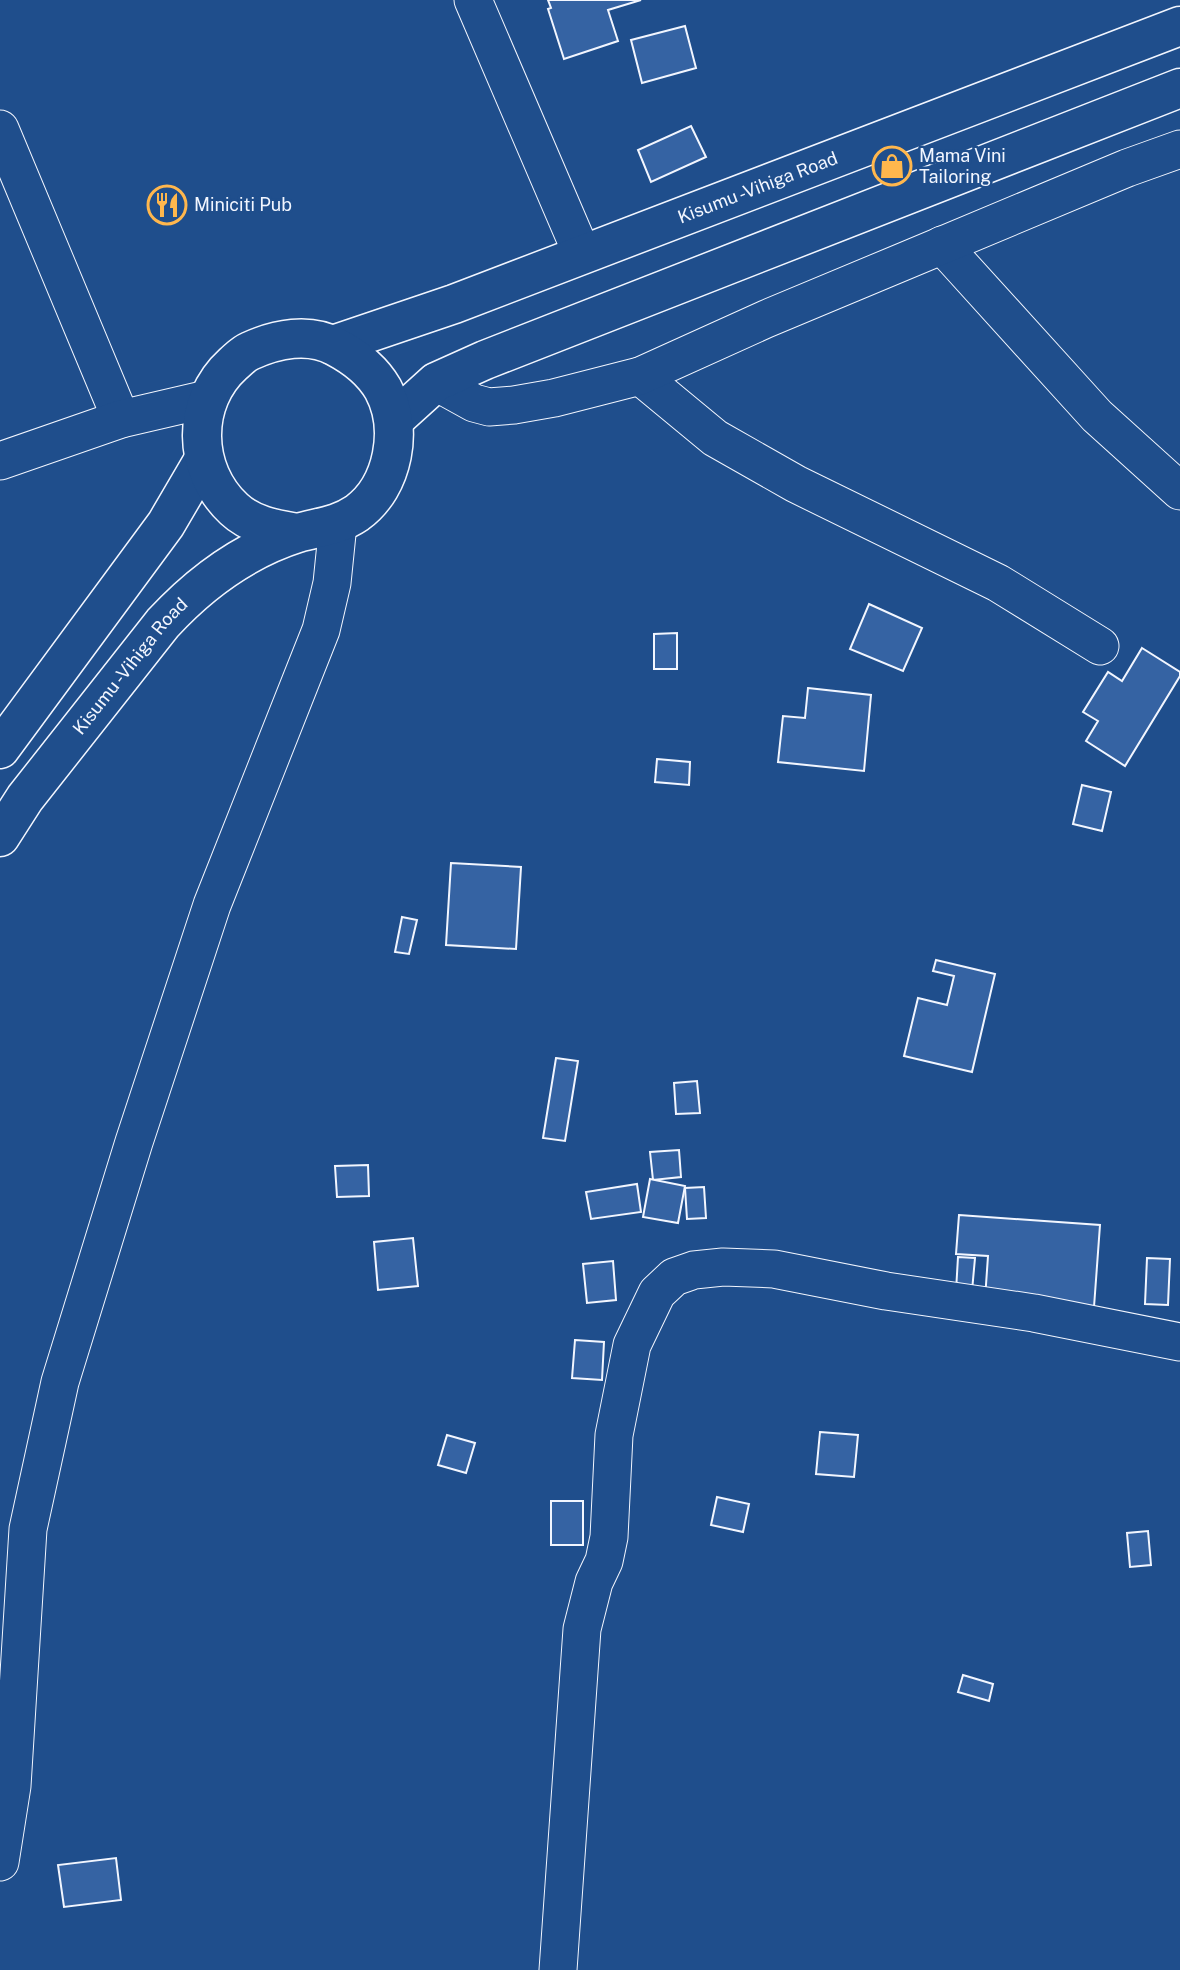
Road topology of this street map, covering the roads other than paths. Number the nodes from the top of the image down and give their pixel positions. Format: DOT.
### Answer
graph roads {
  1 [pos="473,0"];
  2 [pos="1180,26"];
  3 [pos="1180,88"];
  4 [pos="0,129"];
  5 [pos="1180,149"];
  6 [pos="942,245"];
  7 [pos="582,254"];
  8 [pos="332,345"];
  9 [pos="640,376"];
  10 [pos="436,382"];
  11 [pos="207,399"];
  12 [pos="121,419"];
  13 [pos="394,420"];
  14 [pos="204,459"];
  15 [pos="0,461"];
  16 [pos="1180,491"];
  17 [pos="338,524"];
  18 [pos="297,533"];
  19 [pos="1100,646"];
  20 [pos="0,749"];
  21 [pos="0,837"];
  22 [pos="1180,1342"];
  23 [pos="0,1862"];
  24 [pos="558,1970"];
  1 -- 7 [label="street"];
  2 -- 7 [label="highway, Kisumu -Vihiga Road"];
  3 -- 10 [label="highway"];
  4 -- 12 [label="street"];
  5 -- 6 [label="street"];
  6 -- 9 [label="street"];
  6 -- 16 [label="street"];
  7 -- 8 [label="highway, Kisumu -Vihiga Road"];
  8 -- 11 [label="highway"];
  8 -- 13 [label="highway"];
  9 -- 10 [label="street"];
  9 -- 19 [label="street"];
  10 -- 13 [label="highway"];
  11 -- 12 [label="street"];
  11 -- 14 [label="highway"];
  12 -- 15 [label="street"];
  13 -- 17 [label="highway"];
  14 -- 18 [label="highway"];
  14 -- 20 [label="highway"];
  17 -- 18 [label="highway"];
  17 -- 23 [label="street"];
  18 -- 21 [label="highway, Kisumu -Vihiga Road"];
  22 -- 24 [label="street"];
}
